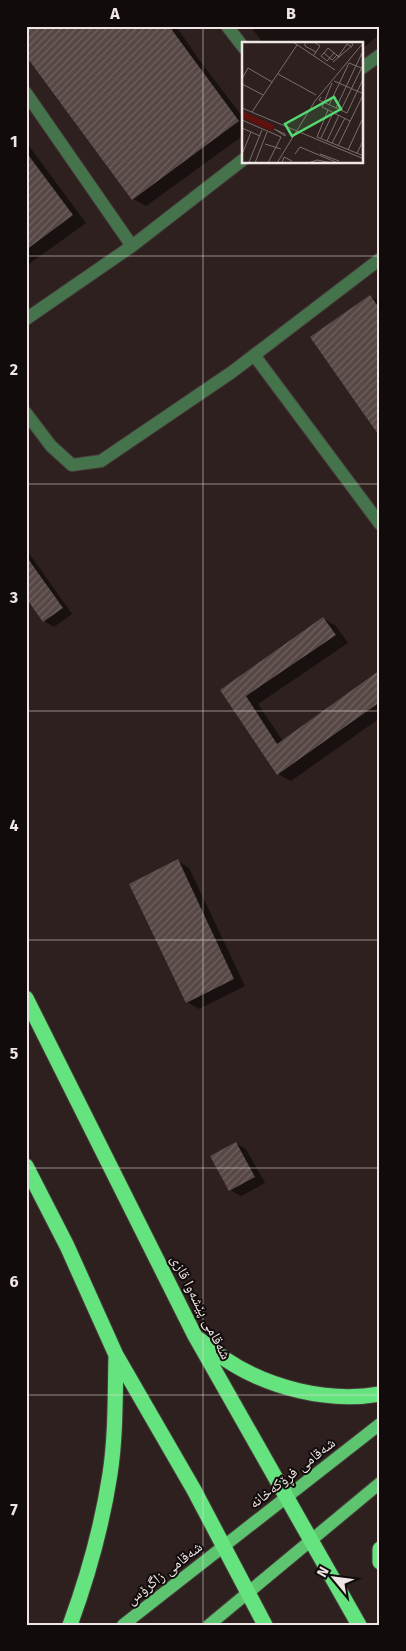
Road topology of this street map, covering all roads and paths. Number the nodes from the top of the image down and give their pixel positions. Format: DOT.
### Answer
graph roads {
  1 [pos="228,26"];
  2 [pos="242,45"];
  3 [pos="380,55"];
  4 [pos="364,67"];
  5 [pos="26,93"];
  6 [pos="242,161"];
  7 [pos="132,246"];
  8 [pos="380,259"];
  9 [pos="26,319"];
  10 [pos="254,355"];
  11 [pos="26,413"];
  12 [pos="380,524"];
  13 [pos="26,998"];
  14 [pos="26,1166"];
  15 [pos="194,1334"];
  16 [pos="116,1355"];
  17 [pos="380,1394"];
  18 [pos="380,1424"];
  19 [pos="380,1483"];
  20 [pos="286,1498"];
  21 [pos="311,1542"];
  22 [pos="224,1547"];
  23 [pos="380,1549"];
  24 [pos="380,1562"];
  25 [pos="248,1592"];
  26 [pos="70,1625"];
  27 [pos="123,1625"];
  28 [pos="209,1625"];
  29 [pos="265,1625"];
  30 [pos="359,1625"];
  1 -- 2 [label="street"];
  3 -- 4 [label="street"];
  5 -- 7 [label="street"];
  6 -- 7 [label="street"];
  7 -- 9 [label="street"];
  8 -- 10 [label="street"];
  10 -- 11 [label="street"];
  10 -- 12 [label="street"];
  13 -- 15 [label="highway, شەقامی پێشەوا قازی"];
  14 -- 16 [label="highway"];
  15 -- 17 [label="highway"];
  15 -- 20 [label="highway, شەقامی پێشەوا قازی"];
  16 -- 22 [label="highway"];
  16 -- 26 [label="highway"];
  18 -- 20 [label="main road, شەقامی فڕۆکەخانە"];
  19 -- 21 [label="main road"];
  20 -- 21 [label="highway, شەقامی پێشەوا قازی"];
  20 -- 22 [label="main road, شەقامی فڕۆکەخانە"];
  21 -- 25 [label="main road"];
  21 -- 30 [label="highway, شەقامی پێشەوا قازی"];
  22 -- 25 [label="highway"];
  22 -- 27 [label="main road, شەقامی زاگرۆس"];
  23 -- 24 [label="highway"];
  25 -- 28 [label="main road"];
  25 -- 29 [label="highway"];
}
